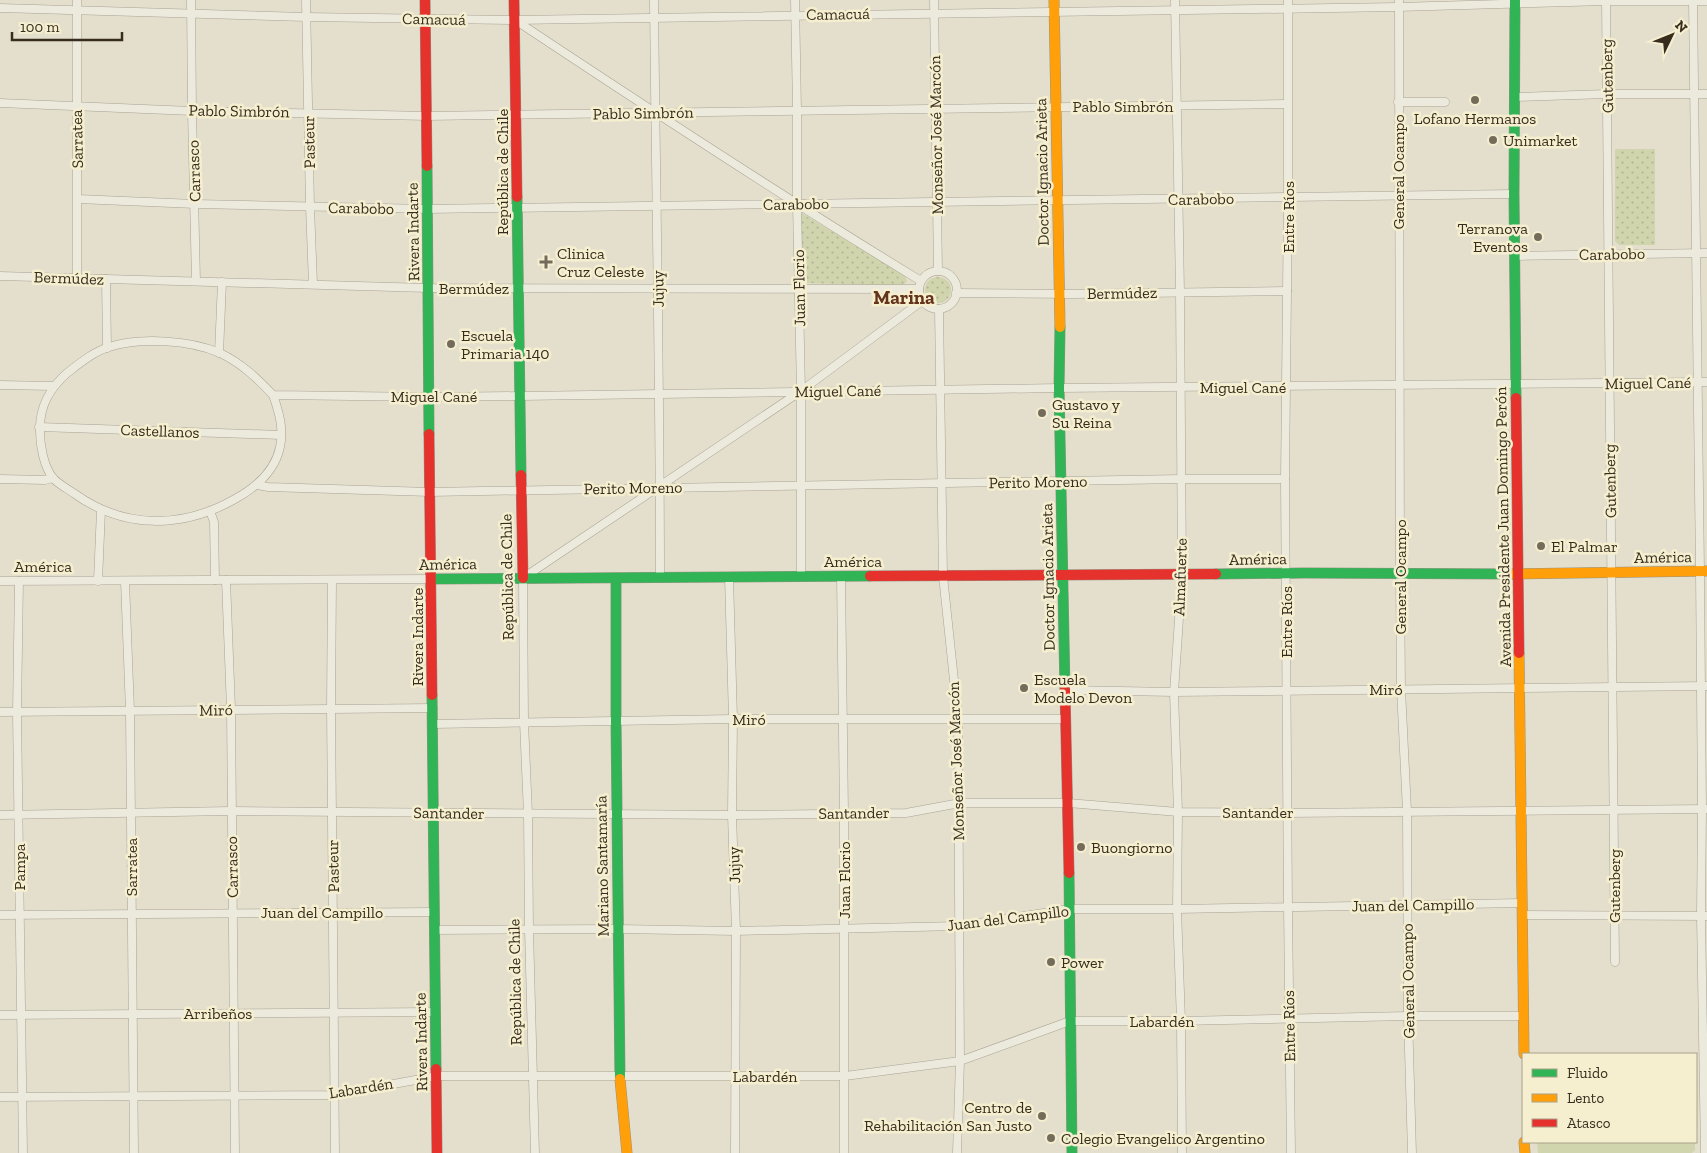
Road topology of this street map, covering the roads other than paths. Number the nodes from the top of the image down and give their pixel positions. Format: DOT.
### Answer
graph roads {
  1 [pos="77,0"];
  2 [pos="191,0"];
  3 [pos="306,0"];
  4 [pos="425,0"];
  5 [pos="514,0"];
  6 [pos="654,0"];
  7 [pos="795,0"];
  8 [pos="934,0"];
  9 [pos="1054,0"];
  10 [pos="1175,0"];
  11 [pos="1606,0"];
  12 [pos="1693,1"];
  13 [pos="1707,1"];
  14 [pos="1515,2"];
  15 [pos="1399,3"];
  16 [pos="1288,4"];
  17 [pos="0,8"];
  18 [pos="1175,9"];
  19 [pos="77,10"];
  20 [pos="1055,11"];
  21 [pos="934,13"];
  22 [pos="192,14"];
  23 [pos="795,14"];
  24 [pos="306,17"];
  25 [pos="654,18"];
  26 [pos="425,19"];
  27 [pos="515,20"];
  28 [pos="1607,94"];
  29 [pos="1694,94"];
  30 [pos="1707,94"];
  31 [pos="1515,97"];
  32 [pos="1398,102"];
  33 [pos="1444,102"];
  34 [pos="0,103"];
  35 [pos="1287,104"];
  36 [pos="77,105"];
  37 [pos="1177,105"];
  38 [pos="1056,106"];
  39 [pos="936,109"];
  40 [pos="797,110"];
  41 [pos="192,111"];
  42 [pos="308,112"];
  43 [pos="654,113"];
  44 [pos="517,114"];
  45 [pos="427,116"];
  46 [pos="1514,194"];
  47 [pos="1398,196"];
  48 [pos="1288,198"];
  49 [pos="78,199"];
  50 [pos="1178,199"];
  51 [pos="1057,200"];
  52 [pos="937,202"];
  53 [pos="196,204"];
  54 [pos="796,204"];
  55 [pos="656,205"];
  56 [pos="310,207"];
  57 [pos="517,208"];
  58 [pos="427,209"];
  59 [pos="1696,253"];
  60 [pos="1707,253"];
  61 [pos="1609,254"];
  62 [pos="1516,256"];
  63 [pos="938,271"];
  64 [pos="0,276"];
  65 [pos="76,278"];
  66 [pos="106,279"];
  67 [pos="196,281"];
  68 [pos="222,282"];
  69 [pos="313,284"];
  70 [pos="919,286"];
  71 [pos="428,288"];
  72 [pos="518,288"];
  73 [pos="659,289"];
  74 [pos="798,289"];
  75 [pos="1287,290"];
  76 [pos="1180,292"];
  77 [pos="956,293"];
  78 [pos="1060,294"];
  79 [pos="922,301"];
  80 [pos="938,309"];
  81 [pos="107,348"];
  82 [pos="219,353"];
  83 [pos="1697,382"];
  84 [pos="1707,382"];
  85 [pos="1517,384"];
  86 [pos="1609,384"];
  87 [pos="0,385"];
  88 [pos="1399,385"];
  89 [pos="53,386"];
  90 [pos="1287,386"];
  91 [pos="1181,387"];
  92 [pos="1059,388"];
  93 [pos="939,390"];
  94 [pos="801,392"];
  95 [pos="273,395"];
  96 [pos="658,395"];
  97 [pos="521,396"];
  98 [pos="429,397"];
  99 [pos="39,427"];
  100 [pos="281,435"];
  101 [pos="53,478"];
  102 [pos="0,479"];
  103 [pos="1182,479"];
  104 [pos="1286,479"];
  105 [pos="1060,481"];
  106 [pos="941,484"];
  107 [pos="257,485"];
  108 [pos="802,485"];
  109 [pos="659,488"];
  110 [pos="1703,489"];
  111 [pos="521,490"];
  112 [pos="430,492"];
  113 [pos="102,510"];
  114 [pos="210,512"];
  115 [pos="1611,572"];
  116 [pos="1704,572"];
  117 [pos="1286,573"];
  118 [pos="1400,573"];
  119 [pos="1062,574"];
  120 [pos="1518,574"];
  121 [pos="1182,575"];
  122 [pos="841,576"];
  123 [pos="943,576"];
  124 [pos="729,577"];
  125 [pos="801,577"];
  126 [pos="523,578"];
  127 [pos="616,578"];
  128 [pos="660,578"];
  129 [pos="432,579"];
  130 [pos="215,580"];
  131 [pos="226,580"];
  132 [pos="332,580"];
  133 [pos="0,581"];
  134 [pos="18,581"];
  135 [pos="98,581"];
  136 [pos="125,581"];
  137 [pos="1704,686"];
  138 [pos="1520,688"];
  139 [pos="1612,688"];
  140 [pos="1401,689"];
  141 [pos="1065,690"];
  142 [pos="1286,690"];
  143 [pos="1174,692"];
  144 [pos="331,708"];
  145 [pos="432,708"];
  146 [pos="231,709"];
  147 [pos="130,711"];
  148 [pos="0,712"];
  149 [pos="18,712"];
  150 [pos="842,718"];
  151 [pos="958,718"];
  152 [pos="733,719"];
  153 [pos="1066,719"];
  154 [pos="616,721"];
  155 [pos="524,722"];
  156 [pos="433,724"];
  157 [pos="960,803"];
  158 [pos="1068,803"];
  159 [pos="1613,809"];
  160 [pos="1705,809"];
  161 [pos="1521,810"];
  162 [pos="231,811"];
  163 [pos="1408,811"];
  164 [pos="131,812"];
  165 [pos="433,812"];
  166 [pos="1178,812"];
  167 [pos="332,813"];
  168 [pos="844,813"];
  169 [pos="1288,813"];
  170 [pos="528,814"];
  171 [pos="617,814"];
  172 [pos="0,815"];
  173 [pos="19,815"];
  174 [pos="732,815"];
  175 [pos="1522,903"];
  176 [pos="1408,906"];
  177 [pos="1288,908"];
  178 [pos="1068,909"];
  179 [pos="1177,909"];
  180 [pos="333,912"];
  181 [pos="434,912"];
  182 [pos="131,913"];
  183 [pos="233,913"];
  184 [pos="1522,914"];
  185 [pos="0,915"];
  186 [pos="19,915"];
  187 [pos="1613,915"];
  188 [pos="1704,916"];
  189 [pos="959,926"];
  190 [pos="618,929"];
  191 [pos="844,929"];
  192 [pos="435,930"];
  193 [pos="528,930"];
  194 [pos="736,931"];
  195 [pos="1614,962"];
  196 [pos="1705,998"];
  197 [pos="234,1012"];
  198 [pos="333,1012"];
  199 [pos="436,1012"];
  200 [pos="133,1013"];
  201 [pos="0,1015"];
  202 [pos="20,1015"];
  203 [pos="1408,1016"];
  204 [pos="1523,1016"];
  205 [pos="1289,1019"];
  206 [pos="1070,1021"];
  207 [pos="1181,1022"];
  208 [pos="1524,1053"];
  209 [pos="960,1061"];
  210 [pos="532,1075"];
  211 [pos="620,1075"];
  212 [pos="437,1076"];
  213 [pos="735,1076"];
  214 [pos="845,1076"];
  215 [pos="1705,1081"];
  216 [pos="234,1095"];
  217 [pos="334,1095"];
  218 [pos="134,1096"];
  219 [pos="0,1098"];
  220 [pos="22,1098"];
  221 [pos="23,1153"];
  222 [pos="134,1153"];
  223 [pos="235,1153"];
  224 [pos="335,1153"];
  225 [pos="437,1153"];
  226 [pos="535,1153"];
  227 [pos="627,1153"];
  228 [pos="735,1153"];
  229 [pos="844,1153"];
  230 [pos="957,1153"];
  231 [pos="1072,1153"];
  232 [pos="1182,1153"];
  233 [pos="1291,1153"];
  234 [pos="1412,1153"];
  235 [pos="1705,1153"];
  1 -- 19 [label="street, Sarratea"];
  2 -- 22 [label="street, Carrasco"];
  3 -- 24 [label="street, Pasteur"];
  4 -- 26 [label="street, Rivera Indarte"];
  5 -- 27 [label="street, República de Chile"];
  6 -- 25 [label="street, Jujuy"];
  7 -- 23 [label="street, Juan Florio"];
  8 -- 21 [label="street, Monseñor José Marcón"];
  9 -- 20 [label="street, Doctor Ignacio Arieta"];
  10 -- 18 [label="street, Almafuerte"];
  11 -- 12 [label="street, Camacuá"];
  11 -- 14 [label="street, Camacuá"];
  11 -- 28 [label="street, Gutenberg"];
  12 -- 13 [label="street, Camacuá"];
  12 -- 29 [label="street"];
  14 -- 15 [label="street, Camacuá"];
  14 -- 31 [label="street, Avenida Presidente Juan Domingo Perón"];
  15 -- 16 [label="street, Camacuá"];
  15 -- 32 [label="street, General Ocampo"];
  16 -- 18 [label="street, Camacuá"];
  16 -- 35 [label="street, Entre Ríos"];
  17 -- 19 [label="street, Camacuá"];
  18 -- 20 [label="street, Camacuá"];
  18 -- 37 [label="street, Almafuerte"];
  19 -- 22 [label="street, Camacuá"];
  19 -- 36 [label="street, Sarratea"];
  20 -- 21 [label="street, Camacuá"];
  20 -- 38 [label="street, Doctor Ignacio Arieta"];
  21 -- 23 [label="street, Camacuá"];
  21 -- 39 [label="street, Monseñor José Marcón"];
  22 -- 24 [label="street, Camacuá"];
  22 -- 41 [label="street, Carrasco"];
  23 -- 25 [label="street, Camacuá"];
  23 -- 40 [label="street, Juan Florio"];
  24 -- 26 [label="street, Camacuá"];
  24 -- 42 [label="street, Pasteur"];
  25 -- 27 [label="street, Camacuá"];
  25 -- 43 [label="street, Jujuy"];
  26 -- 27 [label="street, Camacuá"];
  26 -- 45 [label="street, Rivera Indarte"];
  27 -- 43 [label="street"];
  27 -- 44 [label="street, República de Chile"];
  28 -- 29 [label="street"];
  28 -- 31 [label="street"];
  28 -- 61 [label="street, Gutenberg"];
  29 -- 30 [label="street"];
  29 -- 59 [label="street"];
  31 -- 46 [label="street, Avenida Presidente Juan Domingo Perón"];
  32 -- 33 [label="street"];
  32 -- 47 [label="street, General Ocampo"];
  34 -- 36 [label="street, Pablo Simbrón"];
  35 -- 37 [label="street, Pablo Simbrón"];
  35 -- 48 [label="street, Entre Ríos"];
  36 -- 41 [label="street, Pablo Simbrón"];
  36 -- 49 [label="street, Sarratea"];
  37 -- 38 [label="street, Pablo Simbrón"];
  37 -- 50 [label="street, Almafuerte"];
  38 -- 39 [label="street, Pablo Simbrón"];
  38 -- 51 [label="street, Doctor Ignacio Arieta"];
  39 -- 40 [label="street, Pablo Simbrón"];
  39 -- 52 [label="street, Monseñor José Marcón"];
  40 -- 43 [label="street, Pablo Simbrón"];
  40 -- 54 [label="street, Juan Florio"];
  41 -- 42 [label="street, Pablo Simbrón"];
  41 -- 53 [label="street, Carrasco"];
  42 -- 45 [label="street, Pablo Simbrón"];
  42 -- 56 [label="street, Pasteur"];
  43 -- 44 [label="street, Pablo Simbrón"];
  43 -- 54 [label="street"];
  43 -- 55 [label="street, Jujuy"];
  44 -- 45 [label="street, Pablo Simbrón"];
  44 -- 57 [label="street, República de Chile"];
  45 -- 58 [label="street, Rivera Indarte"];
  46 -- 47 [label="street, Carabobo"];
  46 -- 62 [label="street, Avenida Presidente Juan Domingo Perón"];
  47 -- 48 [label="street, Carabobo"];
  47 -- 88 [label="street, General Ocampo"];
  48 -- 50 [label="street, Carabobo"];
  48 -- 75 [label="street, Entre Ríos"];
  49 -- 53 [label="street, Carabobo"];
  49 -- 65 [label="street, Sarratea"];
  50 -- 51 [label="street, Carabobo"];
  50 -- 76 [label="street, Almafuerte"];
  51 -- 52 [label="street, Carabobo"];
  51 -- 78 [label="street, Doctor Ignacio Arieta"];
  52 -- 54 [label="street, Carabobo"];
  52 -- 63 [label="street, Monseñor José Marcón"];
  53 -- 56 [label="street, Carabobo"];
  53 -- 67 [label="street, Carrasco"];
  54 -- 55 [label="street, Carabobo"];
  54 -- 70 [label="street"];
  54 -- 74 [label="street, Juan Florio"];
  55 -- 57 [label="street, Carabobo"];
  55 -- 73 [label="street, Jujuy"];
  56 -- 58 [label="street, Carabobo"];
  56 -- 69 [label="street, Pasteur"];
  57 -- 58 [label="street, Carabobo"];
  57 -- 72 [label="street, República de Chile"];
  58 -- 71 [label="street, Rivera Indarte"];
  59 -- 60 [label="street, Carabobo"];
  59 -- 61 [label="street, Carabobo"];
  59 -- 83 [label="street"];
  61 -- 62 [label="street, Carabobo"];
  61 -- 86 [label="street, Gutenberg"];
  62 -- 85 [label="street, Avenida Presidente Juan Domingo Perón"];
  63 -- 70 [label="street"];
  63 -- 77 [label="street"];
  64 -- 65 [label="street, Bermúdez"];
  65 -- 66 [label="street, Bermúdez"];
  66 -- 67 [label="street, Bermúdez"];
  66 -- 81 [label="street"];
  67 -- 68 [label="street, Bermúdez"];
  68 -- 69 [label="street, Bermúdez"];
  68 -- 82 [label="street"];
  69 -- 71 [label="street, Bermúdez"];
  70 -- 74 [label="street, Bermúdez"];
  70 -- 79 [label="street"];
  71 -- 72 [label="street, Bermúdez"];
  71 -- 98 [label="street, Rivera Indarte"];
  72 -- 73 [label="street, Bermúdez"];
  72 -- 97 [label="street, República de Chile"];
  73 -- 74 [label="street, Bermúdez"];
  73 -- 96 [label="street, Jujuy"];
  74 -- 94 [label="street, Juan Florio"];
  75 -- 76 [label="street, Bermúdez"];
  75 -- 90 [label="street, Entre Ríos"];
  76 -- 78 [label="street, Bermúdez"];
  76 -- 91 [label="street, Almafuerte"];
  77 -- 78 [label="street, Bermúdez"];
  77 -- 80 [label="street"];
  78 -- 92 [label="street, Doctor Ignacio Arieta"];
  79 -- 80 [label="street"];
  79 -- 94 [label="street"];
  80 -- 93 [label="street, Monseñor José Marcón"];
  81 -- 82 [label="street"];
  81 -- 89 [label="street"];
  82 -- 95 [label="street"];
  83 -- 84 [label="street, Miguel Cané"];
  83 -- 86 [label="street, Miguel Cané"];
  83 -- 110 [label="street"];
  85 -- 86 [label="street, Miguel Cané"];
  85 -- 88 [label="street, Miguel Cané"];
  85 -- 120 [label="street, Avenida Presidente Juan Domingo Perón"];
  86 -- 115 [label="street, Gutenberg"];
  87 -- 89 [label="street"];
  88 -- 90 [label="street, Miguel Cané"];
  88 -- 118 [label="street, General Ocampo"];
  89 -- 99 [label="street"];
  90 -- 91 [label="street, Miguel Cané"];
  90 -- 104 [label="street, Entre Ríos"];
  91 -- 92 [label="street, Miguel Cané"];
  91 -- 103 [label="street, Almafuerte"];
  92 -- 93 [label="street, Miguel Cané"];
  92 -- 105 [label="street, Doctor Ignacio Arieta"];
  93 -- 94 [label="street, Miguel Cané"];
  93 -- 106 [label="street, Monseñor José Marcón"];
  94 -- 96 [label="street, Miguel Cané"];
  94 -- 108 [label="street, Juan Florio"];
  94 -- 109 [label="street"];
  95 -- 98 [label="street, Miguel Cané"];
  95 -- 100 [label="street"];
  96 -- 97 [label="street, Miguel Cané"];
  96 -- 109 [label="street, Jujuy"];
  97 -- 98 [label="street, Miguel Cané"];
  97 -- 111 [label="street, República de Chile"];
  98 -- 112 [label="street, Rivera Indarte"];
  99 -- 100 [label="street, Castellanos"];
  99 -- 101 [label="street"];
  100 -- 107 [label="street"];
  101 -- 102 [label="street"];
  101 -- 113 [label="street"];
  103 -- 104 [label="street, Perito Moreno"];
  103 -- 105 [label="street, Perito Moreno"];
  103 -- 121 [label="street, Almafuerte"];
  104 -- 117 [label="street, Entre Ríos"];
  105 -- 106 [label="street, Perito Moreno"];
  105 -- 119 [label="street, Doctor Ignacio Arieta"];
  106 -- 108 [label="street, Perito Moreno"];
  106 -- 123 [label="street, Monseñor José Marcón"];
  107 -- 112 [label="street, Perito Moreno"];
  107 -- 114 [label="street"];
  108 -- 109 [label="street, Perito Moreno"];
  108 -- 125 [label="street, Juan Florio"];
  109 -- 111 [label="street, Perito Moreno"];
  109 -- 126 [label="street"];
  109 -- 128 [label="street, Jujuy"];
  110 -- 116 [label="street"];
  111 -- 112 [label="street, Perito Moreno"];
  111 -- 126 [label="street, República de Chile"];
  112 -- 129 [label="street, Rivera Indarte"];
  113 -- 114 [label="street"];
  113 -- 135 [label="street"];
  114 -- 130 [label="street"];
  115 -- 116 [label="street, América"];
  115 -- 120 [label="street, América"];
  115 -- 139 [label="street, Gutenberg"];
  116 -- 137 [label="street"];
  117 -- 118 [label="street, América"];
  117 -- 121 [label="street, América"];
  117 -- 142 [label="street, Entre Ríos"];
  118 -- 120 [label="street, América"];
  118 -- 140 [label="street, General Ocampo"];
  119 -- 121 [label="street, América"];
  119 -- 123 [label="street, América"];
  119 -- 141 [label="street, Doctor Ignacio Arieta"];
  120 -- 138 [label="street, Avenida Presidente Juan Domingo Perón"];
  121 -- 143 [label="street, Almafuerte"];
  122 -- 123 [label="street, América"];
  122 -- 125 [label="street, América"];
  122 -- 150 [label="street, Juan Florio"];
  123 -- 151 [label="street, Monseñor José Marcón"];
  124 -- 125 [label="street, América"];
  124 -- 128 [label="street, América"];
  124 -- 152 [label="street, Jujuy"];
  126 -- 127 [label="street, América"];
  126 -- 129 [label="street, América"];
  126 -- 155 [label="street, República de Chile"];
  127 -- 128 [label="street, América"];
  127 -- 154 [label="street, Mariano Santamaría"];
  129 -- 132 [label="street, América"];
  129 -- 145 [label="street, Rivera Indarte"];
  130 -- 131 [label="street, América"];
  130 -- 136 [label="street, América"];
  131 -- 132 [label="street, América"];
  131 -- 146 [label="street, Carrasco"];
  132 -- 144 [label="street, Pasteur"];
  133 -- 134 [label="street, América"];
  134 -- 135 [label="street, América"];
  134 -- 149 [label="street, Pampa"];
  135 -- 136 [label="street, América"];
  136 -- 147 [label="street, Sarratea"];
  137 -- 139 [label="street, Miró"];
  137 -- 160 [label="street"];
  138 -- 139 [label="street, Miró"];
  138 -- 140 [label="street, Miró"];
  138 -- 161 [label="street, Avenida Presidente Juan Domingo Perón"];
  139 -- 159 [label="street, Gutenberg"];
  140 -- 142 [label="street, Miró"];
  140 -- 163 [label="street, General Ocampo"];
  141 -- 143 [label="street, Miró"];
  141 -- 153 [label="street, Doctor Ignacio Arieta"];
  142 -- 143 [label="street, Miró"];
  142 -- 169 [label="street, Entre Ríos"];
  143 -- 166 [label="street, Almafuerte"];
  144 -- 145 [label="street, Miró"];
  144 -- 146 [label="street, Miró"];
  144 -- 167 [label="street, Pasteur"];
  145 -- 156 [label="street, Rivera Indarte"];
  146 -- 147 [label="street, Miró"];
  146 -- 162 [label="street, Carrasco"];
  147 -- 149 [label="street, Miró"];
  147 -- 164 [label="street, Sarratea"];
  148 -- 149 [label="street, Miró"];
  149 -- 173 [label="street, Pampa"];
  150 -- 151 [label="street, Miró"];
  150 -- 152 [label="street, Miró"];
  150 -- 168 [label="street, Juan Florio"];
  151 -- 153 [label="street, Miró"];
  151 -- 157 [label="street, Monseñor José Marcón"];
  152 -- 154 [label="street, Miró"];
  152 -- 174 [label="street, Jujuy"];
  153 -- 158 [label="street, Doctor Ignacio Arieta"];
  154 -- 155 [label="street, Miró"];
  154 -- 171 [label="street, Mariano Santamaría"];
  155 -- 156 [label="street, Miró"];
  155 -- 170 [label="street, República de Chile"];
  156 -- 165 [label="street, Rivera Indarte"];
  157 -- 158 [label="street, Santander"];
  157 -- 168 [label="street, Santander"];
  157 -- 189 [label="street, Monseñor José Marcón"];
  158 -- 166 [label="street, Santander"];
  158 -- 178 [label="street, Doctor Ignacio Arieta"];
  159 -- 160 [label="street, Santander"];
  159 -- 161 [label="street, Santander"];
  159 -- 187 [label="street, Gutenberg"];
  160 -- 188 [label="street"];
  161 -- 163 [label="street, Santander"];
  161 -- 175 [label="street, Avenida Presidente Juan Domingo Perón"];
  162 -- 164 [label="street, Santander"];
  162 -- 167 [label="street, Santander"];
  162 -- 183 [label="street, Carrasco"];
  163 -- 169 [label="street, Santander"];
  163 -- 176 [label="street, General Ocampo"];
  164 -- 173 [label="street, Santander"];
  164 -- 182 [label="street, Sarratea"];
  165 -- 167 [label="street, Santander"];
  165 -- 170 [label="street, Santander"];
  165 -- 181 [label="street, Rivera Indarte"];
  166 -- 169 [label="street, Santander"];
  166 -- 179 [label="street, Almafuerte"];
  167 -- 180 [label="street, Pasteur"];
  168 -- 174 [label="street, Santander"];
  168 -- 191 [label="street, Juan Florio"];
  169 -- 177 [label="street, Entre Ríos"];
  170 -- 171 [label="street, Santander"];
  170 -- 193 [label="street, República de Chile"];
  171 -- 174 [label="street, Santander"];
  171 -- 190 [label="street, Mariano Santamaría"];
  172 -- 173 [label="street, Santander"];
  173 -- 186 [label="street, Pampa"];
  174 -- 194 [label="street, Jujuy"];
  175 -- 176 [label="street, Juan del Campillo"];
  175 -- 184 [label="street, Avenida Presidente Juan Domingo Perón"];
  176 -- 177 [label="street, Juan del Campillo"];
  176 -- 203 [label="street, General Ocampo"];
  177 -- 179 [label="street, Juan del Campillo"];
  177 -- 205 [label="street, Entre Ríos"];
  178 -- 179 [label="street, Juan del Campillo"];
  178 -- 189 [label="street, Juan del Campillo"];
  178 -- 206 [label="street, Doctor Ignacio Arieta"];
  179 -- 207 [label="street, Almafuerte"];
  180 -- 181 [label="street, Juan del Campillo"];
  180 -- 183 [label="street, Juan del Campillo"];
  180 -- 198 [label="street, Pasteur"];
  181 -- 192 [label="street, Rivera Indarte"];
  182 -- 183 [label="street, Juan del Campillo"];
  182 -- 186 [label="street, Juan del Campillo"];
  182 -- 200 [label="street, Sarratea"];
  183 -- 197 [label="street, Carrasco"];
  184 -- 187 [label="street"];
  184 -- 204 [label="street, Avenida Presidente Juan Domingo Perón"];
  185 -- 186 [label="street, Juan del Campillo"];
  186 -- 202 [label="street, Pampa"];
  187 -- 188 [label="street"];
  187 -- 195 [label="street, Gutenberg"];
  188 -- 196 [label="street"];
  189 -- 191 [label="street, Juan del Campillo"];
  189 -- 209 [label="street, Monseñor José Marcón"];
  190 -- 193 [label="street, Juan del Campillo"];
  190 -- 194 [label="street, Juan del Campillo"];
  190 -- 211 [label="street, Mariano Santamaría"];
  191 -- 194 [label="street, Juan del Campillo"];
  191 -- 214 [label="street, Juan Florio"];
  192 -- 193 [label="street, Juan del Campillo"];
  192 -- 199 [label="street, Rivera Indarte"];
  193 -- 210 [label="street, República de Chile"];
  194 -- 213 [label="street, Jujuy"];
  196 -- 215 [label="street"];
  197 -- 198 [label="street, Arribeños"];
  197 -- 200 [label="street, Arribeños"];
  197 -- 216 [label="street, Carrasco"];
  198 -- 199 [label="street, Arribeños"];
  198 -- 217 [label="street, Pasteur"];
  199 -- 212 [label="street, Rivera Indarte"];
  200 -- 202 [label="street, Arribeños"];
  200 -- 218 [label="street, Sarratea"];
  201 -- 202 [label="street, Arribeños"];
  202 -- 220 [label="street, Pampa"];
  203 -- 204 [label="street, Labardén"];
  203 -- 205 [label="street, Labardén"];
  203 -- 234 [label="street, General Ocampo"];
  204 -- 208 [label="street, Avenida Presidente Juan Domingo Perón"];
  205 -- 207 [label="street, Labardén"];
  205 -- 233 [label="street, Entre Ríos"];
  206 -- 207 [label="street, Labardén"];
  206 -- 209 [label="street, Labardén"];
  206 -- 231 [label="street, Doctor Ignacio Arieta"];
  207 -- 232 [label="street, Almafuerte"];
  209 -- 214 [label="street, Labardén"];
  209 -- 230 [label="street, Monseñor José Marcón"];
  210 -- 211 [label="street, Labardén"];
  210 -- 212 [label="street, Labardén"];
  210 -- 226 [label="street, República de Chile"];
  211 -- 213 [label="street, Labardén"];
  211 -- 227 [label="street, Mariano Santamaría"];
  212 -- 217 [label="street, Labardén"];
  212 -- 225 [label="street, Rivera Indarte"];
  213 -- 214 [label="street, Labardén"];
  213 -- 228 [label="street, Jujuy"];
  214 -- 229 [label="street, Juan Florio"];
  215 -- 235 [label="street"];
  216 -- 217 [label="street, Labardén"];
  216 -- 218 [label="street, Labardén"];
  216 -- 223 [label="street, Carrasco"];
  217 -- 224 [label="street, Pasteur"];
  218 -- 220 [label="street, Labardén"];
  218 -- 222 [label="street, Sarratea"];
  219 -- 220 [label="street, Labardén"];
  220 -- 221 [label="street, Pampa"];
}
